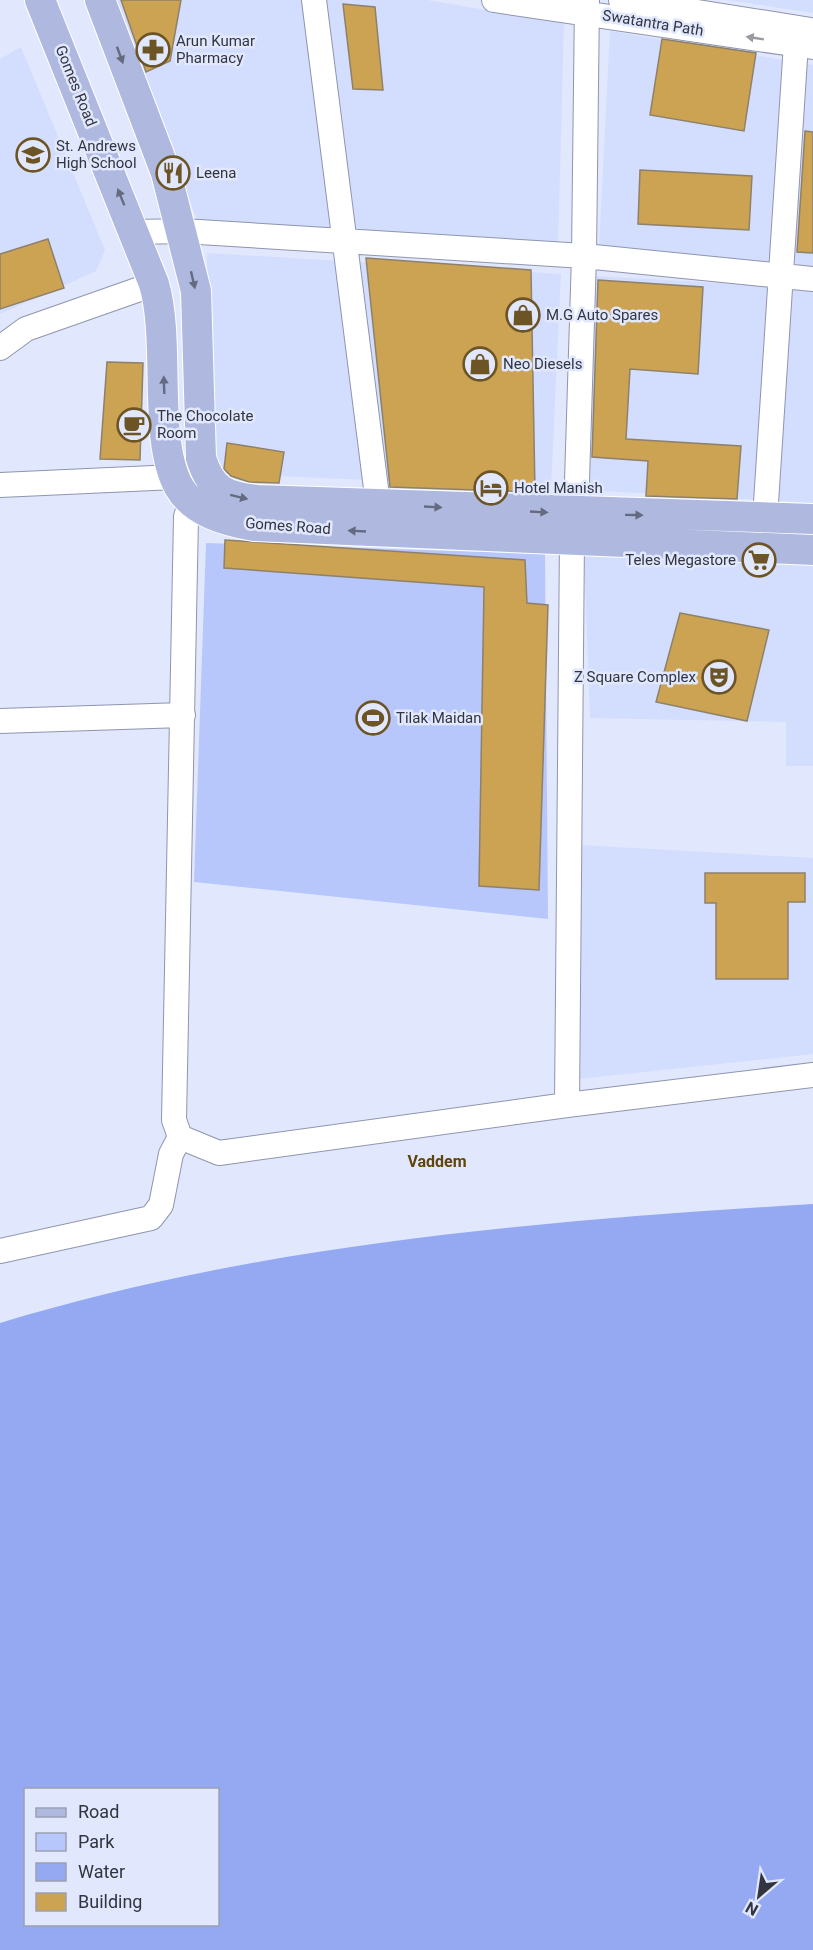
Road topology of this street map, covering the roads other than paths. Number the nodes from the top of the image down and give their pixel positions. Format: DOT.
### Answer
graph roads {
  1 [pos="40,0"];
  2 [pos="100,0"];
  3 [pos="314,0"];
  4 [pos="494,0"];
  5 [pos="621,0"];
  6 [pos="587,7"];
  7 [pos="804,37"];
  8 [pos="183,231"];
  9 [pos="135,232"];
  10 [pos="346,243"];
  11 [pos="584,256"];
  12 [pos="780,276"];
  13 [pos="813,279"];
  14 [pos="154,284"];
  15 [pos="0,348"];
  16 [pos="195,481"];
  17 [pos="0,485"];
  18 [pos="378,504"];
  19 [pos="765,518"];
  20 [pos="813,519"];
  21 [pos="574,526"];
  22 [pos="813,550"];
  23 [pos="183,715"];
  24 [pos="0,721"];
  25 [pos="813,1075"];
  26 [pos="567,1105"];
  27 [pos="180,1137"];
  28 [pos="0,1251"];
  9 -- 1 [label="main road, Gomes Road, one-way"];
  2 -- 8 [label="main road, one-way"];
  3 -- 10 [label="street"];
  4 -- 6 [label="street, Swatantra Path"];
  5 -- 7 [label="street, Swatantra Path"];
  7 -- 6 [label="street, Swatantra Path, one-way"];
  6 -- 11 [label="street"];
  7 -- 12 [label="street"];
  8 -- 9 [label="street"];
  8 -- 10 [label="street"];
  8 -- 16 [label="main road, one-way"];
  9 -- 14 [label="main road, Gomes Road"];
  10 -- 11 [label="street"];
  10 -- 18 [label="street"];
  11 -- 12 [label="street"];
  11 -- 21 [label="street"];
  12 -- 13 [label="street"];
  12 -- 19 [label="street"];
  14 -- 15 [label="street"];
  16 -- 14 [label="main road, Gomes Road, one-way"];
  16 -- 17 [label="street"];
  16 -- 18 [label="main road, Gomes Road, one-way"];
  21 -- 16 [label="main road, Gomes Road, one-way"];
  16 -- 23 [label="street"];
  18 -- 21 [label="main road, Gomes Road, one-way"];
  19 -- 20 [label="main road, Gomes Road"];
  21 -- 19 [label="main road, Gomes Road, one-way"];
  21 -- 22 [label="main road, Gomes Road"];
  21 -- 26 [label="street"];
  23 -- 24 [label="street"];
  23 -- 27 [label="street"];
  25 -- 26 [label="street"];
  26 -- 27 [label="street"];
  27 -- 28 [label="street"];
}
